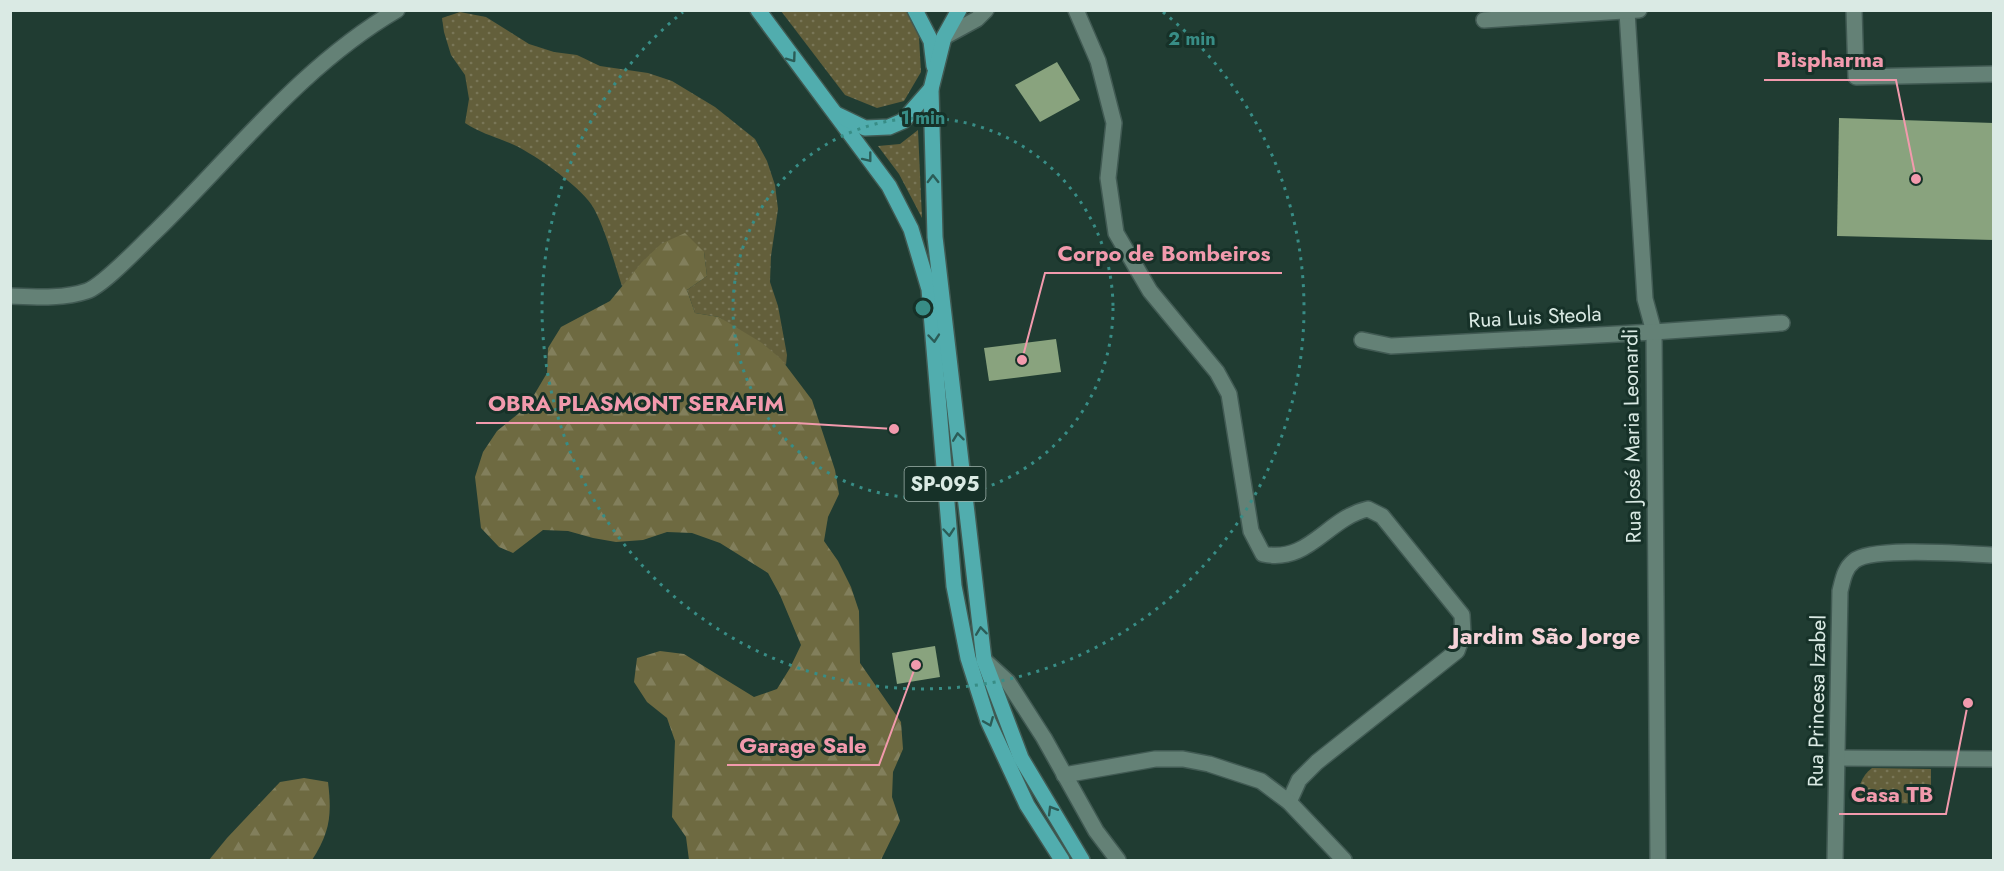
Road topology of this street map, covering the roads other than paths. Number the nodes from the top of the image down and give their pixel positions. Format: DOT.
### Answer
graph roads {
  1 [pos="396,10"];
  2 [pos="758,10"];
  3 [pos="915,10"];
  4 [pos="959,10"];
  5 [pos="986,10"];
  6 [pos="1076,10"];
  7 [pos="1854,10"];
  8 [pos="1633,11"];
  9 [pos="1484,20"];
  10 [pos="944,37"];
  11 [pos="935,72"];
  12 [pos="1994,74"];
  13 [pos="931,89"];
  14 [pos="832,112"];
  15 [pos="10,296"];
  16 [pos="1782,323"];
  17 [pos="1654,332"];
  18 [pos="1362,340"];
  19 [pos="1994,555"];
  20 [pos="984,660"];
  21 [pos="1837,758"];
  22 [pos="1994,759"];
  23 [pos="1064,775"];
  24 [pos="1289,802"];
  25 [pos="1062,861"];
  26 [pos="1083,861"];
  27 [pos="1118,861"];
  28 [pos="1344,861"];
  29 [pos="1658,861"];
  30 [pos="1835,861"];
  1 -- 15 [label="street"];
  2 -- 14 [label="main road, SP-095, one-way"];
  3 -- 11 [label="main road"];
  4 -- 10 [label="main road"];
  5 -- 10 [label="street"];
  6 -- 24 [label="street"];
  7 -- 12 [label="street"];
  8 -- 9 [label="street"];
  8 -- 17 [label="street, Rua José Maria Leonardi"];
  10 -- 11 [label="main road"];
  11 -- 13 [label="main road"];
  13 -- 14 [label="main road"];
  20 -- 13 [label="main road, SP-095, one-way"];
  14 -- 25 [label="main road, SP-095, one-way"];
  16 -- 17 [label="street, Rua Luis Steola"];
  17 -- 18 [label="street, Rua Luis Steola"];
  17 -- 29 [label="street, Rua José Maria Leonardi"];
  19 -- 21 [label="street, Rua Princesa Izabel"];
  20 -- 23 [label="street"];
  26 -- 20 [label="main road, SP-095, one-way"];
  21 -- 22 [label="street"];
  21 -- 30 [label="street, Rua Princesa Izabel"];
  23 -- 24 [label="street"];
  23 -- 27 [label="street"];
  24 -- 28 [label="street"];
}
